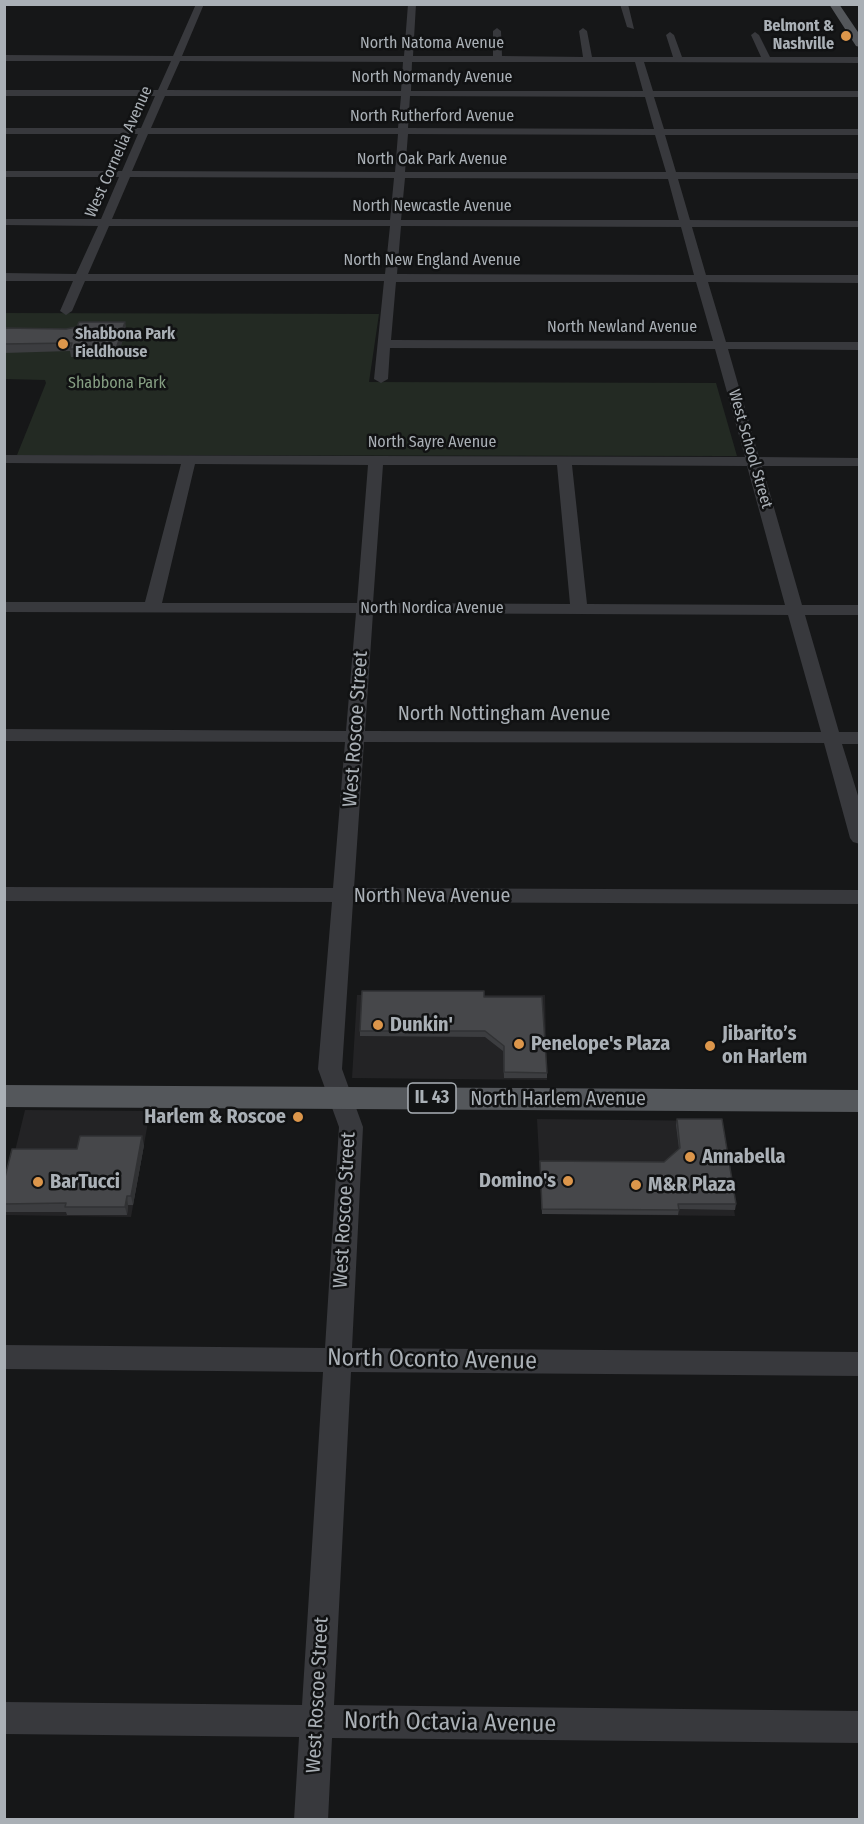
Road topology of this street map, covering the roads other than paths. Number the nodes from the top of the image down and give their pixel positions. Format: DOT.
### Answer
graph roads {
  1 [pos="200,4"];
  2 [pos="412,4"];
  3 [pos="624,4"];
  4 [pos="834,4"];
  5 [pos="631,27"];
  6 [pos="854,27"];
  7 [pos="497,31"];
  8 [pos="583,31"];
  9 [pos="670,35"];
  10 [pos="755,35"];
  11 [pos="860,44"];
  12 [pos="4,58"];
  13 [pos="177,59"];
  14 [pos="408,59"];
  15 [pos="498,59"];
  16 [pos="588,59"];
  17 [pos="639,60"];
  18 [pos="679,60"];
  19 [pos="767,60"];
  20 [pos="860,60"];
  21 [pos="4,93"];
  22 [pos="162,93"];
  23 [pos="406,93"];
  24 [pos="649,94"];
  25 [pos="860,94"];
  26 [pos="4,131"];
  27 [pos="146,131"];
  28 [pos="403,132"];
  29 [pos="660,132"];
  30 [pos="860,132"];
  31 [pos="4,174"];
  32 [pos="127,174"];
  33 [pos="400,175"];
  34 [pos="673,176"];
  35 [pos="860,176"];
  36 [pos="4,222"];
  37 [pos="106,223"];
  38 [pos="396,223"];
  39 [pos="686,224"];
  40 [pos="860,224"];
  41 [pos="4,277"];
  42 [pos="81,277"];
  43 [pos="391,278"];
  44 [pos="702,279"];
  45 [pos="860,279"];
  46 [pos="66,311"];
  47 [pos="385,344"];
  48 [pos="721,345"];
  49 [pos="860,346"];
  50 [pos="381,379"];
  51 [pos="4,459"];
  52 [pos="189,460"];
  53 [pos="376,460"];
  54 [pos="564,461"];
  55 [pos="753,462"];
  56 [pos="860,462"];
  57 [pos="4,607"];
  58 [pos="152,608"];
  59 [pos="365,609"];
  60 [pos="579,609"];
  61 [pos="795,610"];
  62 [pos="860,610"];
  63 [pos="4,735"];
  64 [pos="355,736"];
  65 [pos="831,738"];
  66 [pos="860,738"];
  67 [pos="860,838"];
  68 [pos="4,894"];
  69 [pos="343,895"];
  70 [pos="860,897"];
  71 [pos="4,1096"];
  72 [pos="340,1098"];
  73 [pos="860,1101"];
  74 [pos="4,1357"];
  75 [pos="338,1359"];
  76 [pos="860,1364"];
  77 [pos="4,1718"];
  78 [pos="316,1721"];
  79 [pos="860,1727"];
  80 [pos="310,1820"];
  1 -- 13 [label="street, West Cornelia Avenue"];
  2 -- 14 [label="street"];
  3 -- 5 [label="street"];
  4 -- 6 [label="main road"];
  6 -- 11 [label="main road"];
  7 -- 15 [label="street"];
  8 -- 16 [label="street"];
  9 -- 18 [label="street"];
  10 -- 19 [label="street"];
  12 -- 13 [label="street, North Natoma Avenue"];
  13 -- 14 [label="street, North Natoma Avenue"];
  13 -- 22 [label="street, West Cornelia Avenue"];
  14 -- 15 [label="street, North Natoma Avenue"];
  14 -- 23 [label="street"];
  15 -- 16 [label="street, North Natoma Avenue"];
  16 -- 17 [label="street, North Natoma Avenue"];
  17 -- 18 [label="street, North Natoma Avenue"];
  17 -- 24 [label="street, West School Street"];
  18 -- 19 [label="street, North Natoma Avenue"];
  19 -- 20 [label="street, North Natoma Avenue"];
  21 -- 22 [label="street, North Normandy Avenue"];
  22 -- 23 [label="street, North Normandy Avenue"];
  22 -- 27 [label="street, West Cornelia Avenue"];
  23 -- 24 [label="street, North Normandy Avenue"];
  23 -- 28 [label="street"];
  24 -- 25 [label="street, North Normandy Avenue"];
  24 -- 29 [label="street, West School Street"];
  26 -- 27 [label="street, North Rutherford Avenue"];
  27 -- 28 [label="street, North Rutherford Avenue"];
  27 -- 32 [label="street, West Cornelia Avenue"];
  28 -- 29 [label="street, North Rutherford Avenue"];
  28 -- 33 [label="street"];
  29 -- 30 [label="street, North Rutherford Avenue"];
  29 -- 34 [label="street, West School Street"];
  31 -- 32 [label="street, North Oak Park Avenue"];
  32 -- 33 [label="street, North Oak Park Avenue"];
  32 -- 37 [label="street, West Cornelia Avenue"];
  33 -- 34 [label="street, North Oak Park Avenue"];
  33 -- 38 [label="street"];
  34 -- 35 [label="street, North Oak Park Avenue"];
  34 -- 39 [label="street, West School Street"];
  36 -- 37 [label="street, North Newcastle Avenue"];
  37 -- 38 [label="street, North Newcastle Avenue"];
  37 -- 42 [label="street, West Cornelia Avenue"];
  38 -- 39 [label="street, North Newcastle Avenue"];
  38 -- 43 [label="street"];
  39 -- 40 [label="street, North Newcastle Avenue"];
  39 -- 44 [label="street, West School Street"];
  41 -- 42 [label="street, North New England Avenue"];
  42 -- 43 [label="street, North New England Avenue"];
  42 -- 46 [label="street, West Cornelia Avenue"];
  43 -- 44 [label="street, North New England Avenue"];
  43 -- 47 [label="street"];
  44 -- 45 [label="street, North New England Avenue"];
  44 -- 48 [label="street, West School Street"];
  47 -- 48 [label="street, North Newland Avenue"];
  47 -- 50 [label="street"];
  48 -- 49 [label="street, North Newland Avenue"];
  48 -- 55 [label="street, West School Street"];
  51 -- 52 [label="street, North Sayre Avenue"];
  52 -- 53 [label="street, North Sayre Avenue"];
  52 -- 58 [label="street"];
  53 -- 54 [label="street, North Sayre Avenue"];
  53 -- 59 [label="street, West Roscoe Street"];
  54 -- 55 [label="street, North Sayre Avenue"];
  54 -- 60 [label="street"];
  55 -- 56 [label="street, North Sayre Avenue"];
  55 -- 61 [label="street, West School Street"];
  57 -- 58 [label="street, North Nordica Avenue"];
  58 -- 59 [label="street, North Nordica Avenue"];
  59 -- 60 [label="street, North Nordica Avenue"];
  59 -- 64 [label="street, West Roscoe Street"];
  60 -- 61 [label="street, North Nordica Avenue"];
  61 -- 62 [label="street, North Nordica Avenue"];
  61 -- 65 [label="street, West School Street"];
  63 -- 64 [label="street, North Nottingham Avenue"];
  64 -- 65 [label="street, North Nottingham Avenue"];
  64 -- 69 [label="street, West Roscoe Street"];
  65 -- 66 [label="street, North Nottingham Avenue"];
  65 -- 67 [label="street, West School Street"];
  68 -- 69 [label="street, North Neva Avenue"];
  69 -- 70 [label="street, North Neva Avenue"];
  69 -- 72 [label="street, West Roscoe Street"];
  71 -- 72 [label="main road, North Harlem Avenue / IL 43"];
  72 -- 73 [label="main road, North Harlem Avenue / IL 43"];
  72 -- 75 [label="street, West Roscoe Street"];
  74 -- 75 [label="street, North Oconto Avenue"];
  75 -- 76 [label="street, North Oconto Avenue"];
  75 -- 78 [label="street, West Roscoe Street"];
  77 -- 78 [label="street, North Octavia Avenue"];
  78 -- 79 [label="street, North Octavia Avenue"];
  78 -- 80 [label="street, West Roscoe Street"];
}
